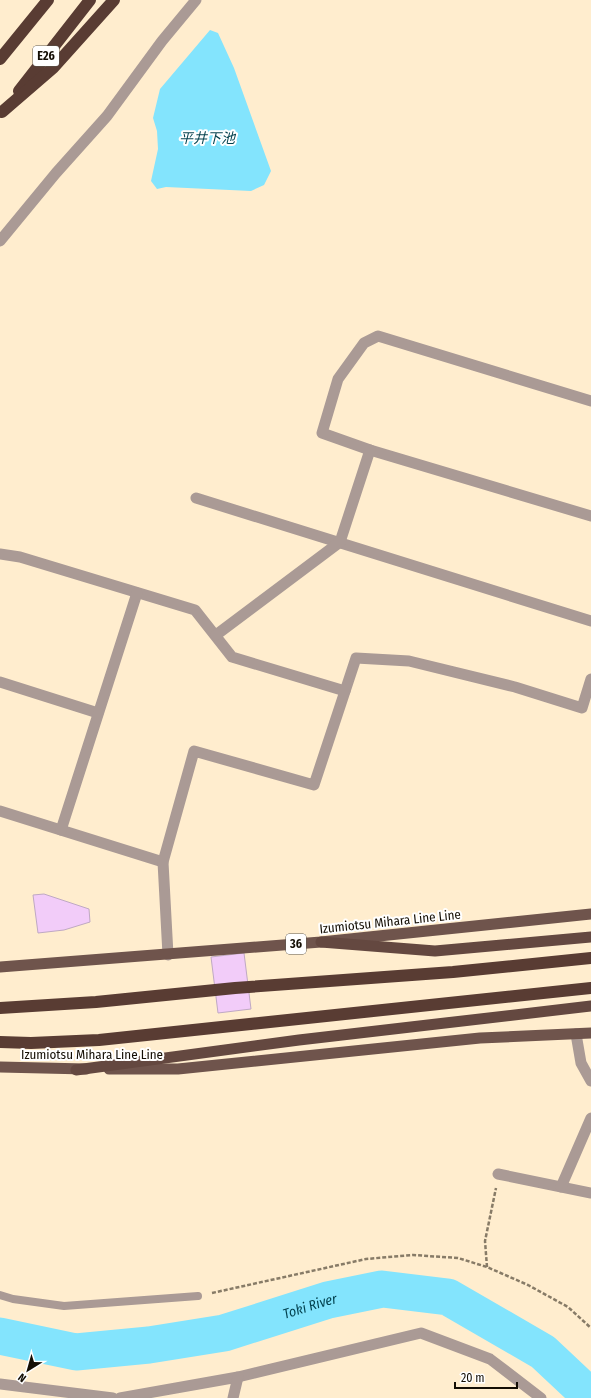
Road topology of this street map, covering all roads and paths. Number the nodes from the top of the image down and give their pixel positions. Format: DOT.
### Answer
graph roads {
  1 [pos="48,0"];
  2 [pos="90,0"];
  3 [pos="114,0"];
  4 [pos="196,0"];
  5 [pos="0,59"];
  6 [pos="1,114"];
  7 [pos="0,241"];
  8 [pos="591,401"];
  9 [pos="370,450"];
  10 [pos="196,498"];
  11 [pos="591,516"];
  12 [pos="340,542"];
  13 [pos="0,554"];
  14 [pos="137,593"];
  15 [pos="591,621"];
  16 [pos="216,635"];
  17 [pos="591,679"];
  18 [pos="0,682"];
  19 [pos="345,691"];
  20 [pos="98,713"];
  21 [pos="0,810"];
  22 [pos="61,830"];
  23 [pos="163,862"];
  24 [pos="591,914"];
  25 [pos="591,937"];
  26 [pos="321,942"];
  27 [pos="168,955"];
  28 [pos="591,958"];
  29 [pos="0,967"];
  30 [pos="591,988"];
  31 [pos="591,1006"];
  32 [pos="0,1008"];
  33 [pos="591,1033"];
  34 [pos="576,1034"];
  35 [pos="0,1042"];
  36 [pos="0,1067"];
  37 [pos="76,1070"];
  38 [pos="591,1081"];
  39 [pos="591,1118"];
  40 [pos="498,1174"];
  41 [pos="561,1187"];
  42 [pos="591,1193"];
  43 [pos="487,1267"];
  44 [pos="0,1295"];
  45 [pos="198,1296"];
  46 [pos="591,1327"];
  47 [pos="238,1377"];
  48 [pos="0,1384"];
  49 [pos="83,1396"];
  50 [pos="112,1398"];
  51 [pos="120,1398"];
  52 [pos="233,1398"];
  53 [pos="540,1398"];
  1 -- 5 [label="highway, E26"];
  2 -- 6 [label="highway, E26"];
  3 -- 6 [label="highway"];
  4 -- 7 [label="street"];
  8 -- 9 [label="street"];
  9 -- 11 [label="street"];
  9 -- 12 [label="street"];
  10 -- 12 [label="street"];
  12 -- 15 [label="street"];
  12 -- 16 [label="street"];
  13 -- 14 [label="street"];
  14 -- 16 [label="street"];
  14 -- 20 [label="street"];
  16 -- 19 [label="street"];
  17 -- 19 [label="street"];
  18 -- 20 [label="street"];
  19 -- 23 [label="street"];
  20 -- 22 [label="street"];
  21 -- 22 [label="street"];
  22 -- 23 [label="street"];
  23 -- 27 [label="street"];
  24 -- 26 [label="main road, Izumiotsu Mihara Line Line / 36"];
  25 -- 26 [label="highway"];
  26 -- 27 [label="main road, Izumiotsu Mihara Line Line / 36"];
  27 -- 29 [label="main road, Izumiotsu Mihara Line Line / 36"];
  28 -- 32 [label="highway"];
  30 -- 35 [label="highway"];
  31 -- 37 [label="highway"];
  33 -- 34 [label="main road, Izumiotsu Mihara Line Line"];
  34 -- 37 [label="main road, Izumiotsu Mihara Line Line"];
  34 -- 38 [label="street"];
  36 -- 37 [label="main road, Izumiotsu Mihara Line Line"];
  39 -- 41 [label="street"];
  40 -- 41 [label="street"];
  40 -- 43 [label="path"];
  41 -- 42 [label="street"];
  43 -- 45 [label="path"];
  43 -- 46 [label="path"];
  44 -- 45 [label="lane"];
  47 -- 51 [label="street"];
  47 -- 52 [label="street"];
  47 -- 53 [label="street"];
  48 -- 49 [label="street"];
  49 -- 50 [label="street"];
}
